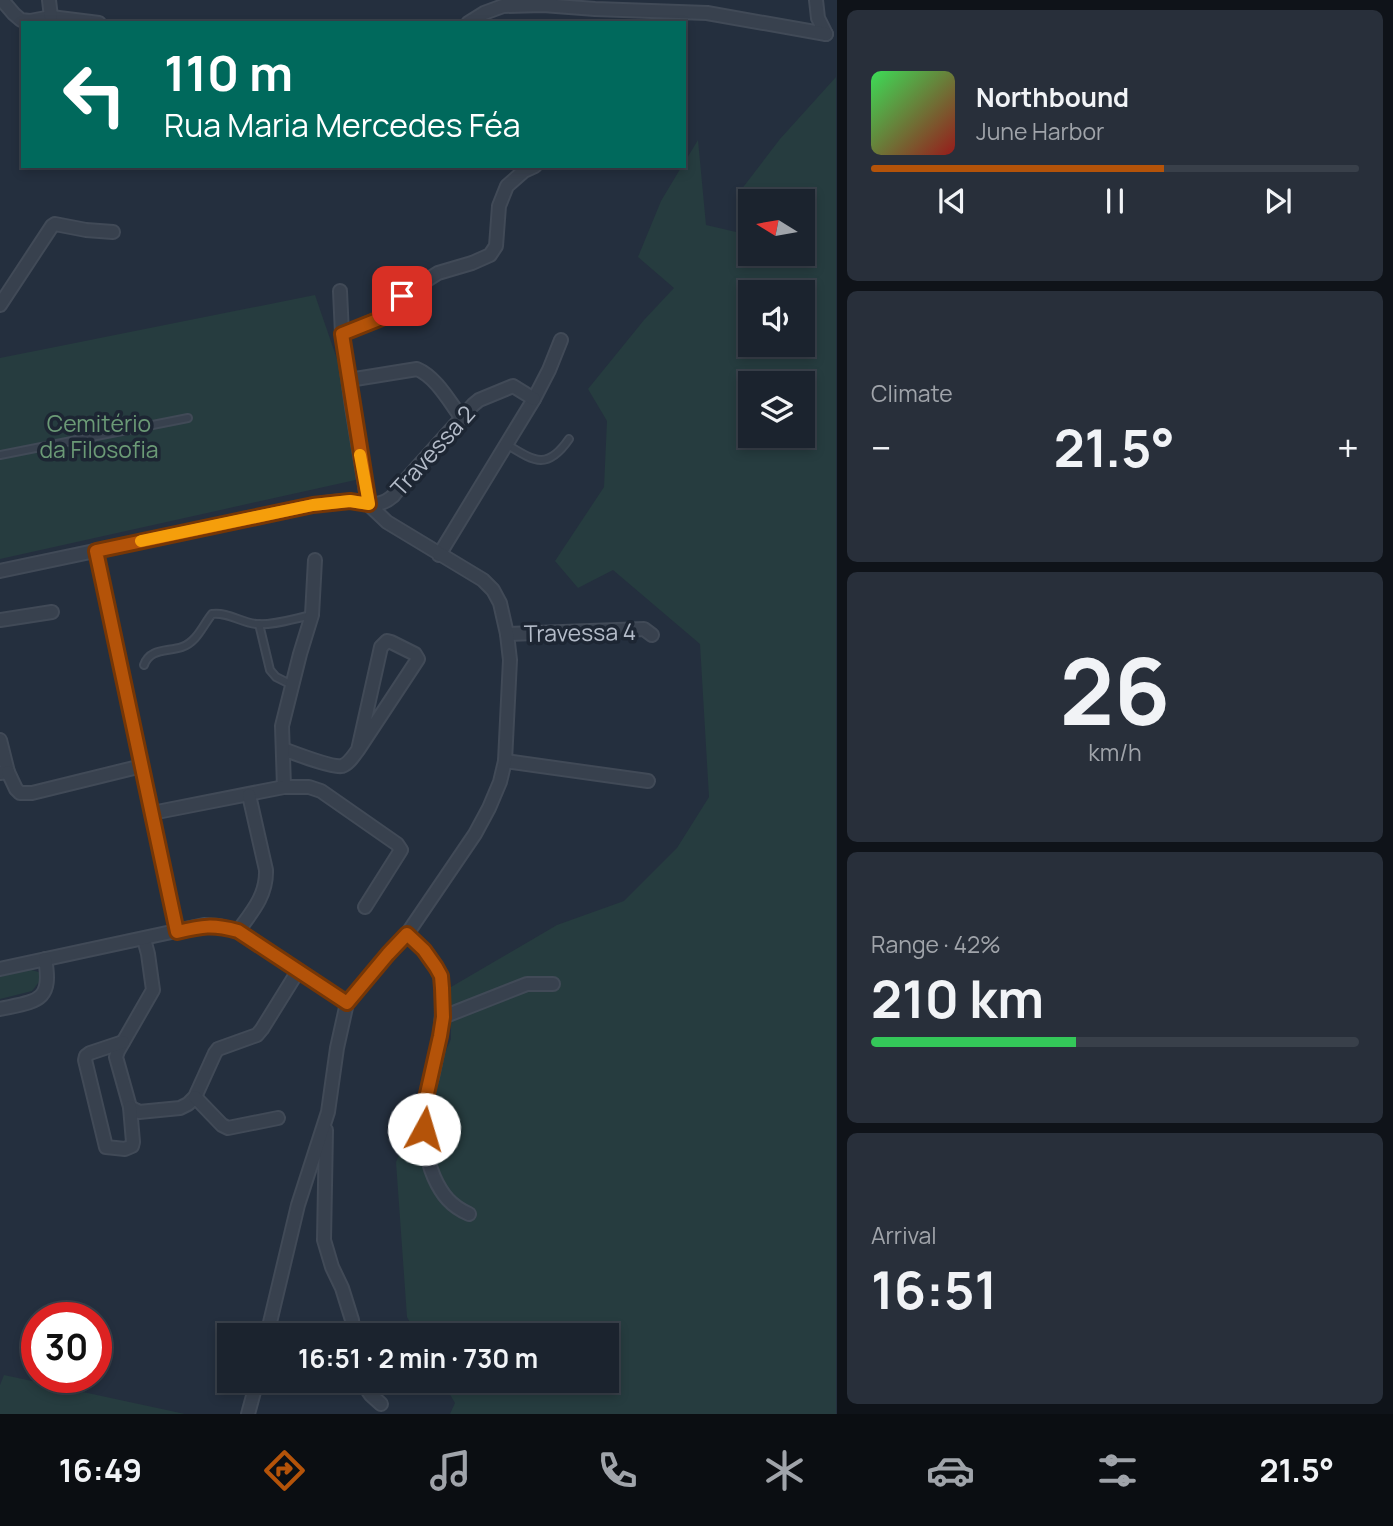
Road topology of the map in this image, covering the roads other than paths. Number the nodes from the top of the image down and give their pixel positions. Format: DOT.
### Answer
graph roads {
  1 [pos="2,0"];
  2 [pos="49,0"];
  3 [pos="816,0"];
  4 [pos="51,17"];
  5 [pos="83,21"];
  6 [pos="471,21"];
  7 [pos="831,31"];
  8 [pos="531,168"];
  9 [pos="113,232"];
  10 [pos="340,291"];
  11 [pos="0,305"];
  12 [pos="342,334"];
  13 [pos="561,340"];
  14 [pos="349,380"];
  15 [pos="534,399"];
  16 [pos="461,417"];
  17 [pos="188,418"];
  18 [pos="569,439"];
  19 [pos="506,444"];
  20 [pos="0,456"];
  21 [pos="369,504"];
  22 [pos="96,551"];
  23 [pos="439,555"];
  24 [pos="315,560"];
  25 [pos="0,571"];
  26 [pos="52,612"];
  27 [pos="312,615"];
  28 [pos="0,620"];
  29 [pos="259,624"];
  30 [pos="507,634"];
  31 [pos="652,635"];
  32 [pos="144,665"];
  33 [pos="292,685"];
  34 [pos="0,740"];
  35 [pos="283,749"];
  36 [pos="358,750"];
  37 [pos="505,761"];
  38 [pos="142,765"];
  39 [pos="4,773"];
  40 [pos="648,781"];
  41 [pos="284,787"];
  42 [pos="249,795"];
  43 [pos="152,813"];
  44 [pos="365,907"];
  45 [pos="238,931"];
  46 [pos="177,932"];
  47 [pos="407,934"];
  48 [pos="144,939"];
  49 [pos="45,959"];
  50 [pos="0,968"];
  51 [pos="298,971"];
  52 [pos="553,984"];
  53 [pos="347,1003"];
  54 [pos="0,1009"];
  55 [pos="443,1017"];
  56 [pos="122,1042"];
  57 [pos="195,1097"];
  58 [pos="130,1107"];
  59 [pos="328,1112"];
  60 [pos="278,1118"];
  61 [pos="470,1214"];
  62 [pos="270,1323"];
  63 [pos="352,1323"];
  64 [pos="254,1393"];
  65 [pos="370,1393"];
  66 [pos="381,1404"];
  67 [pos="248,1414"];
  1 -- 4 [label="street"];
  2 -- 4 [label="street"];
  3 -- 7 [label="street"];
  4 -- 5 [label="street"];
  6 -- 7 [label="street"];
  8 -- 12 [label="street"];
  9 -- 11 [label="street"];
  10 -- 12 [label="street"];
  12 -- 14 [label="street"];
  13 -- 15 [label="street"];
  14 -- 16 [label="street"];
  14 -- 21 [label="street"];
  15 -- 16 [label="street, Travessa 2"];
  15 -- 19 [label="street"];
  16 -- 21 [label="street, Travessa 2"];
  17 -- 20 [label="lane"];
  18 -- 19 [label="lane"];
  19 -- 23 [label="street"];
  21 -- 22 [label="street"];
  21 -- 23 [label="street"];
  22 -- 25 [label="street"];
  22 -- 38 [label="street"];
  23 -- 30 [label="street"];
  24 -- 27 [label="street"];
  26 -- 28 [label="street"];
  27 -- 29 [label="lane"];
  27 -- 33 [label="street"];
  29 -- 32 [label="lane"];
  29 -- 33 [label="lane"];
  30 -- 31 [label="street, Travessa 4"];
  30 -- 37 [label="street"];
  33 -- 35 [label="street"];
  34 -- 39 [label="street"];
  35 -- 36 [label="street"];
  35 -- 41 [label="street"];
  36 -- 36 [label="street"];
  37 -- 40 [label="street"];
  37 -- 47 [label="street"];
  38 -- 39 [label="street"];
  38 -- 43 [label="street"];
  41 -- 42 [label="street"];
  41 -- 44 [label="street"];
  42 -- 43 [label="street"];
  42 -- 45 [label="street"];
  43 -- 46 [label="street"];
  45 -- 46 [label="street"];
  45 -- 51 [label="street"];
  46 -- 48 [label="street"];
  47 -- 53 [label="street"];
  47 -- 55 [label="street"];
  48 -- 49 [label="street"];
  48 -- 56 [label="street"];
  49 -- 50 [label="street"];
  49 -- 54 [label="street"];
  51 -- 53 [label="street"];
  51 -- 57 [label="street"];
  52 -- 55 [label="street"];
  53 -- 59 [label="street"];
  55 -- 61 [label="street"];
  56 -- 58 [label="street"];
  56 -- 58 [label="street"];
  57 -- 58 [label="street"];
  57 -- 60 [label="street"];
  59 -- 62 [label="street"];
  59 -- 63 [label="street"];
  64 -- 67 [label="street"];
  65 -- 66 [label="street"];
}
